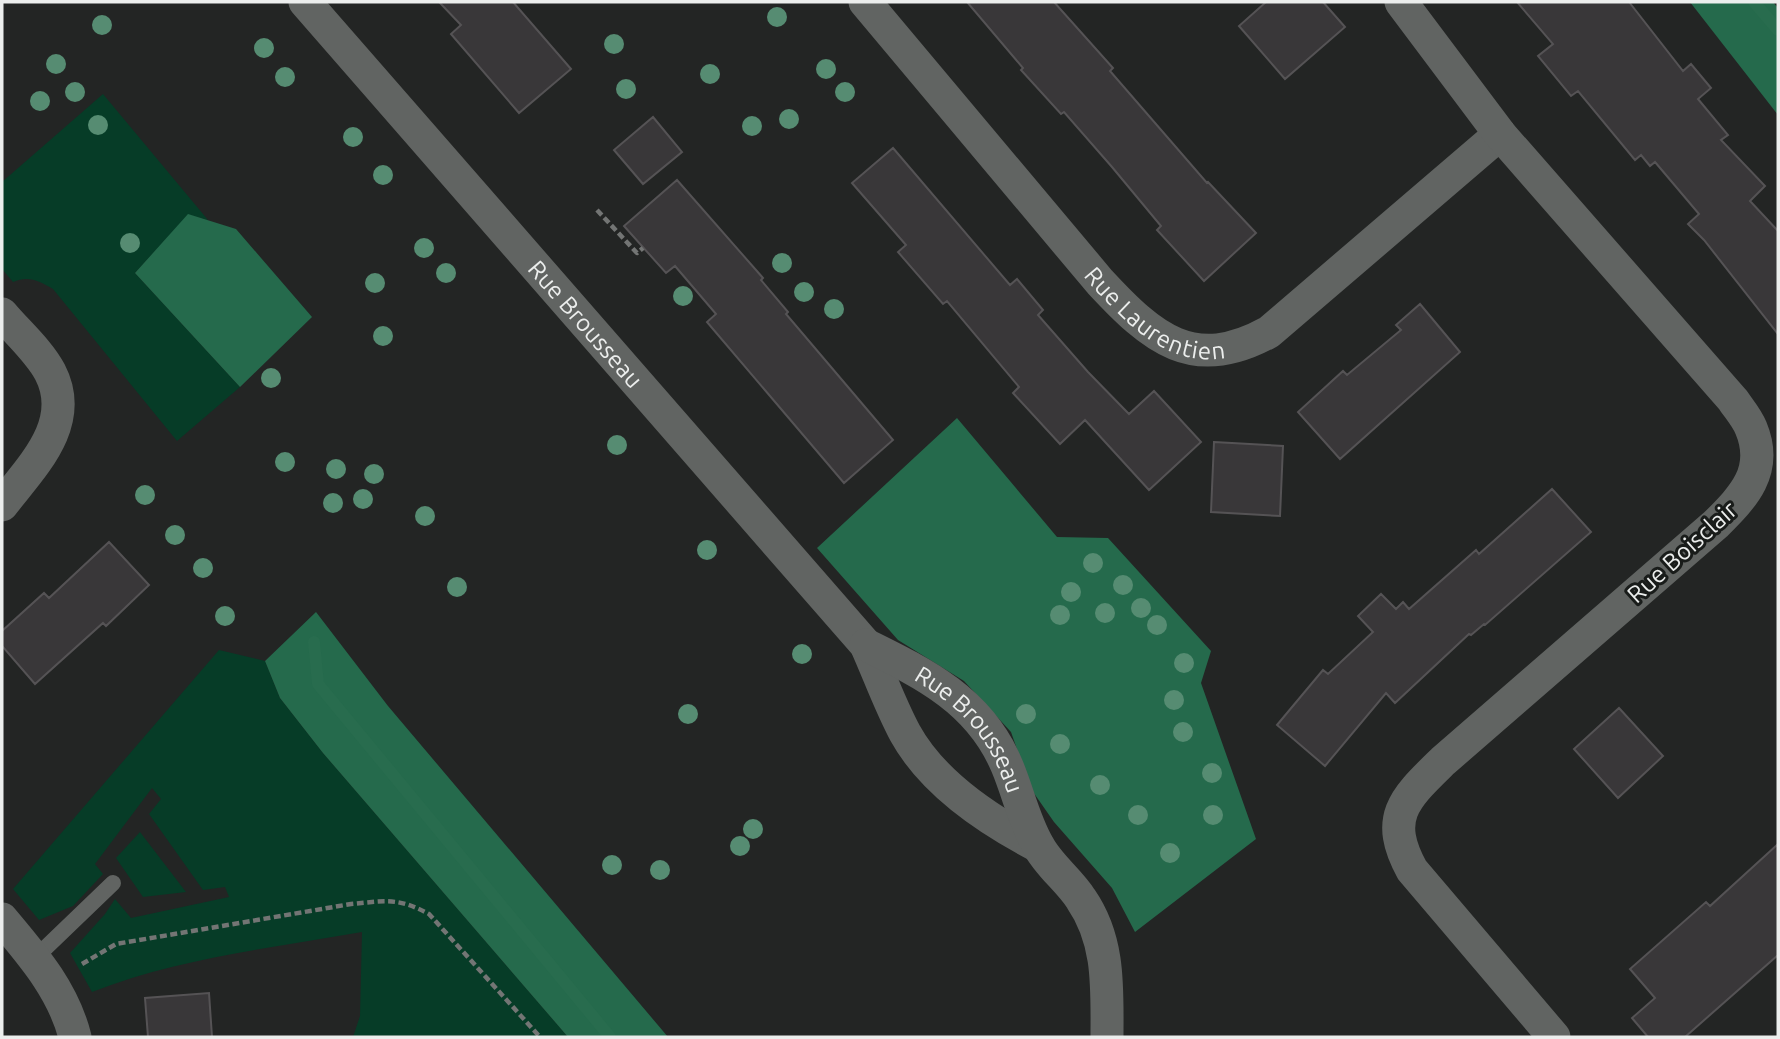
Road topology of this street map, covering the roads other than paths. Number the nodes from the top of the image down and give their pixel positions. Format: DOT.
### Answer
graph roads {
  1 [pos="304,2"];
  2 [pos="865,2"];
  3 [pos="1401,2"];
  4 [pos="1500,134"];
  5 [pos="2,314"];
  6 [pos="2,505"];
  7 [pos="866,645"];
  8 [pos="1038,846"];
  9 [pos="113,883"];
  10 [pos="2,919"];
  11 [pos="35,958"];
  12 [pos="75,1037"];
  13 [pos="1107,1037"];
  14 [pos="1554,1037"];
  1 -- 7 [label="street, Rue Brousseau"];
  2 -- 4 [label="street, Rue Laurentien"];
  3 -- 4 [label="street, Rue Boisclair"];
  4 -- 14 [label="street, Rue Boisclair"];
  5 -- 6 [label="street"];
  7 -- 8 [label="street, Rue Brousseau"];
  7 -- 8 [label="street, Rue Brousseau"];
  8 -- 13 [label="street, Rue Brousseau"];
  9 -- 11 [label="lane"];
  10 -- 11 [label="street"];
  11 -- 12 [label="street"];
}
